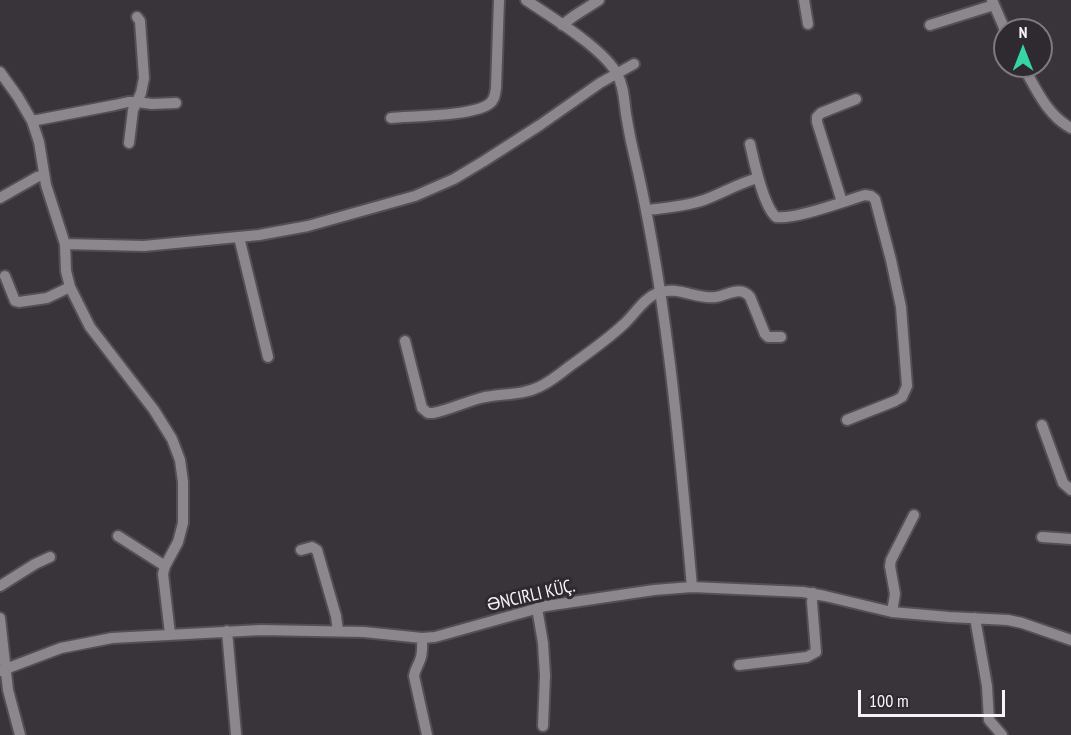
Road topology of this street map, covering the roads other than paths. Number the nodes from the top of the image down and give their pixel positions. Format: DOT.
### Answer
graph roads {
  1 [pos="499,0"];
  2 [pos="526,0"];
  3 [pos="600,0"];
  4 [pos="804,0"];
  5 [pos="993,2"];
  6 [pos="137,17"];
  7 [pos="1000,18"];
  8 [pos="808,24"];
  9 [pos="562,25"];
  10 [pos="930,25"];
  11 [pos="634,64"];
  12 [pos="0,72"];
  13 [pos="617,73"];
  14 [pos="1030,78"];
  15 [pos="856,99"];
  16 [pos="137,102"];
  17 [pos="176,103"];
  18 [pos="392,118"];
  19 [pos="32,121"];
  20 [pos="1071,128"];
  21 [pos="129,143"];
  22 [pos="750,144"];
  23 [pos="44,175"];
  24 [pos="758,178"];
  25 [pos="0,198"];
  26 [pos="842,202"];
  27 [pos="647,210"];
  28 [pos="239,237"];
  29 [pos="65,244"];
  30 [pos="5,276"];
  31 [pos="70,287"];
  32 [pos="661,292"];
  33 [pos="781,337"];
  34 [pos="405,341"];
  35 [pos="268,357"];
  36 [pos="847,420"];
  37 [pos="1042,425"];
  38 [pos="1071,490"];
  39 [pos="914,515"];
  40 [pos="118,536"];
  41 [pos="1042,537"];
  42 [pos="1071,539"];
  43 [pos="301,550"];
  44 [pos="50,557"];
  45 [pos="165,566"];
  46 [pos="0,586"];
  47 [pos="692,587"];
  48 [pos="813,593"];
  49 [pos="537,608"];
  50 [pos="892,612"];
  51 [pos="0,618"];
  52 [pos="975,618"];
  53 [pos="227,631"];
  54 [pos="338,631"];
  55 [pos="170,634"];
  56 [pos="422,638"];
  57 [pos="1071,640"];
  58 [pos="739,665"];
  59 [pos="3,670"];
  60 [pos="543,726"];
  61 [pos="236,734"];
  62 [pos="20,735"];
  63 [pos="427,735"];
  64 [pos="1002,735"];
  1 -- 18 [label="street"];
  2 -- 9 [label="street"];
  3 -- 9 [label="street"];
  4 -- 8 [label="street"];
  5 -- 7 [label="street"];
  5 -- 10 [label="street"];
  6 -- 16 [label="street"];
  9 -- 13 [label="street"];
  11 -- 13 [label="street"];
  12 -- 19 [label="street"];
  13 -- 27 [label="street"];
  13 -- 28 [label="street"];
  14 -- 20 [label="street"];
  15 -- 26 [label="street"];
  16 -- 17 [label="street"];
  16 -- 19 [label="street"];
  16 -- 21 [label="street"];
  19 -- 23 [label="street"];
  22 -- 24 [label="street"];
  23 -- 25 [label="street"];
  23 -- 29 [label="street"];
  24 -- 26 [label="street"];
  24 -- 27 [label="street"];
  26 -- 36 [label="street"];
  27 -- 32 [label="street"];
  28 -- 29 [label="street"];
  28 -- 35 [label="street"];
  29 -- 31 [label="street"];
  30 -- 31 [label="street"];
  31 -- 45 [label="street"];
  32 -- 33 [label="street"];
  32 -- 34 [label="street"];
  32 -- 47 [label="street"];
  37 -- 38 [label="street"];
  39 -- 50 [label="street"];
  40 -- 45 [label="street"];
  41 -- 42 [label="street"];
  43 -- 54 [label="street"];
  44 -- 46 [label="street"];
  45 -- 55 [label="street"];
  47 -- 48 [label="street, ƏNCIRLI KÜÇ."];
  47 -- 49 [label="street, ƏNCIRLI KÜÇ."];
  48 -- 50 [label="street, ƏNCIRLI KÜÇ."];
  48 -- 58 [label="street"];
  49 -- 56 [label="street, ƏNCIRLI KÜÇ."];
  49 -- 60 [label="street"];
  50 -- 52 [label="street, ƏNCIRLI KÜÇ."];
  51 -- 59 [label="street"];
  52 -- 57 [label="street, ƏNCIRLI KÜÇ."];
  52 -- 64 [label="street"];
  53 -- 54 [label="street, ƏNCIRLI KÜÇ."];
  53 -- 55 [label="street, ƏNCIRLI KÜÇ."];
  53 -- 61 [label="street"];
  54 -- 56 [label="street, ƏNCIRLI KÜÇ."];
  55 -- 59 [label="street, ƏNCIRLI KÜÇ."];
  56 -- 63 [label="street"];
  59 -- 62 [label="street"];
}
